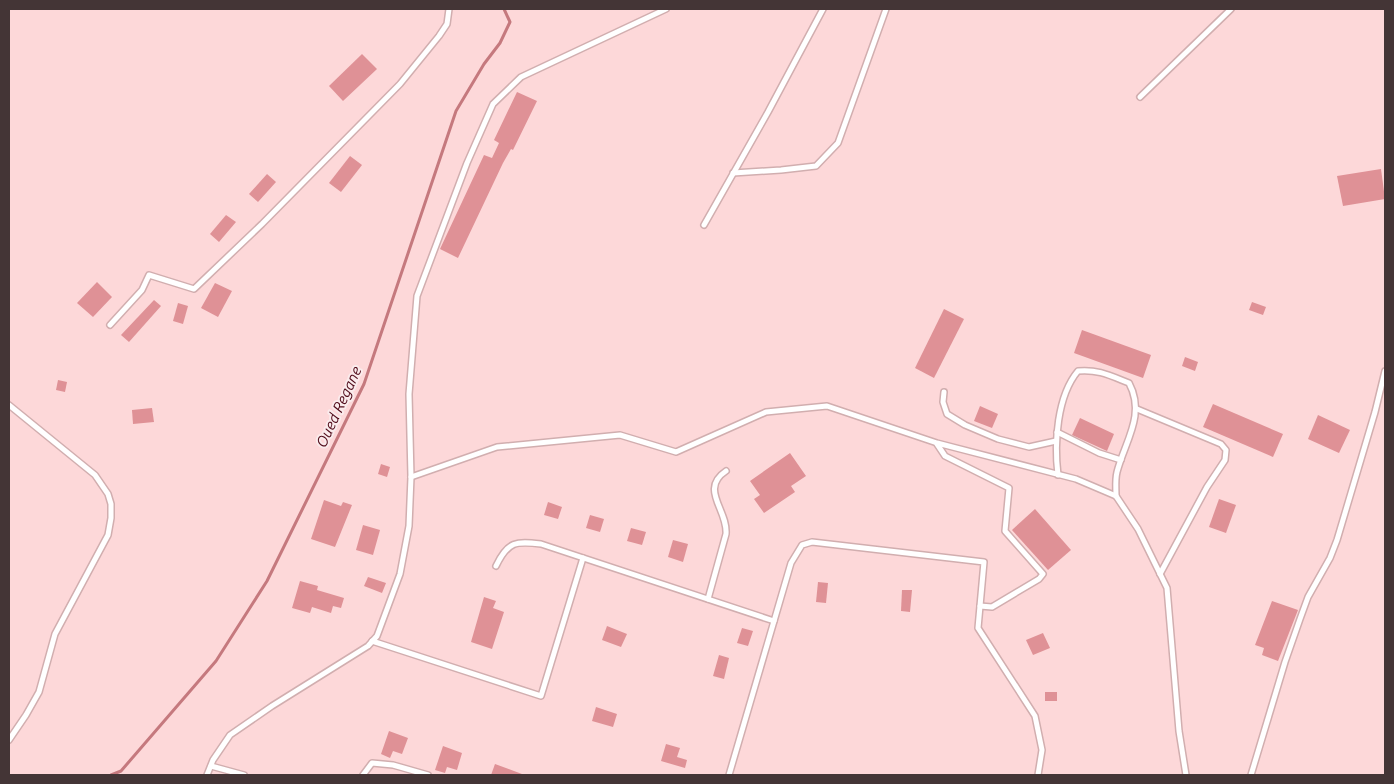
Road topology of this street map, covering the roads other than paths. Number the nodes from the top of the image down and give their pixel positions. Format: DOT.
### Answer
graph roads {
  1 [pos="449,9"];
  2 [pos="666,9"];
  3 [pos="823,9"];
  4 [pos="886,9"];
  5 [pos="1230,9"];
  6 [pos="1140,97"];
  7 [pos="734,173"];
  8 [pos="704,225"];
  9 [pos="110,325"];
  10 [pos="1385,371"];
  11 [pos="944,392"];
  12 [pos="9,405"];
  13 [pos="1137,409"];
  14 [pos="1057,432"];
  15 [pos="1056,441"];
  16 [pos="937,444"];
  17 [pos="1121,460"];
  18 [pos="726,471"];
  19 [pos="1058,474"];
  20 [pos="411,476"];
  21 [pos="1116,496"];
  22 [pos="583,558"];
  23 [pos="496,566"];
  24 [pos="1160,574"];
  25 [pos="708,599"];
  26 [pos="980,606"];
  27 [pos="774,621"];
  28 [pos="372,641"];
  29 [pos="9,740"];
  30 [pos="211,766"];
  31 [pos="207,775"];
  32 [pos="244,775"];
  33 [pos="363,775"];
  34 [pos="428,775"];
  35 [pos="729,775"];
  36 [pos="1038,775"];
  37 [pos="1186,775"];
  38 [pos="1251,775"];
  1 -- 9 [label="lane"];
  2 -- 20 [label="lane"];
  3 -- 7 [label="lane"];
  4 -- 7 [label="lane"];
  5 -- 6 [label="lane"];
  7 -- 8 [label="lane"];
  10 -- 38 [label="lane"];
  11 -- 15 [label="lane"];
  12 -- 29 [label="lane"];
  13 -- 14 [label="lane"];
  13 -- 17 [label="lane"];
  13 -- 24 [label="lane"];
  14 -- 15 [label="lane"];
  14 -- 17 [label="lane"];
  15 -- 19 [label="lane"];
  16 -- 19 [label="lane"];
  16 -- 20 [label="lane"];
  16 -- 26 [label="lane"];
  17 -- 21 [label="lane"];
  18 -- 25 [label="lane"];
  19 -- 21 [label="lane"];
  20 -- 28 [label="lane"];
  21 -- 24 [label="lane"];
  22 -- 23 [label="lane"];
  22 -- 25 [label="lane"];
  22 -- 28 [label="lane"];
  24 -- 37 [label="lane"];
  25 -- 27 [label="lane"];
  26 -- 27 [label="lane"];
  26 -- 36 [label="lane"];
  27 -- 35 [label="lane"];
  28 -- 30 [label="lane"];
  30 -- 31 [label="lane"];
  30 -- 32 [label="lane"];
  33 -- 34 [label="lane"];
}
